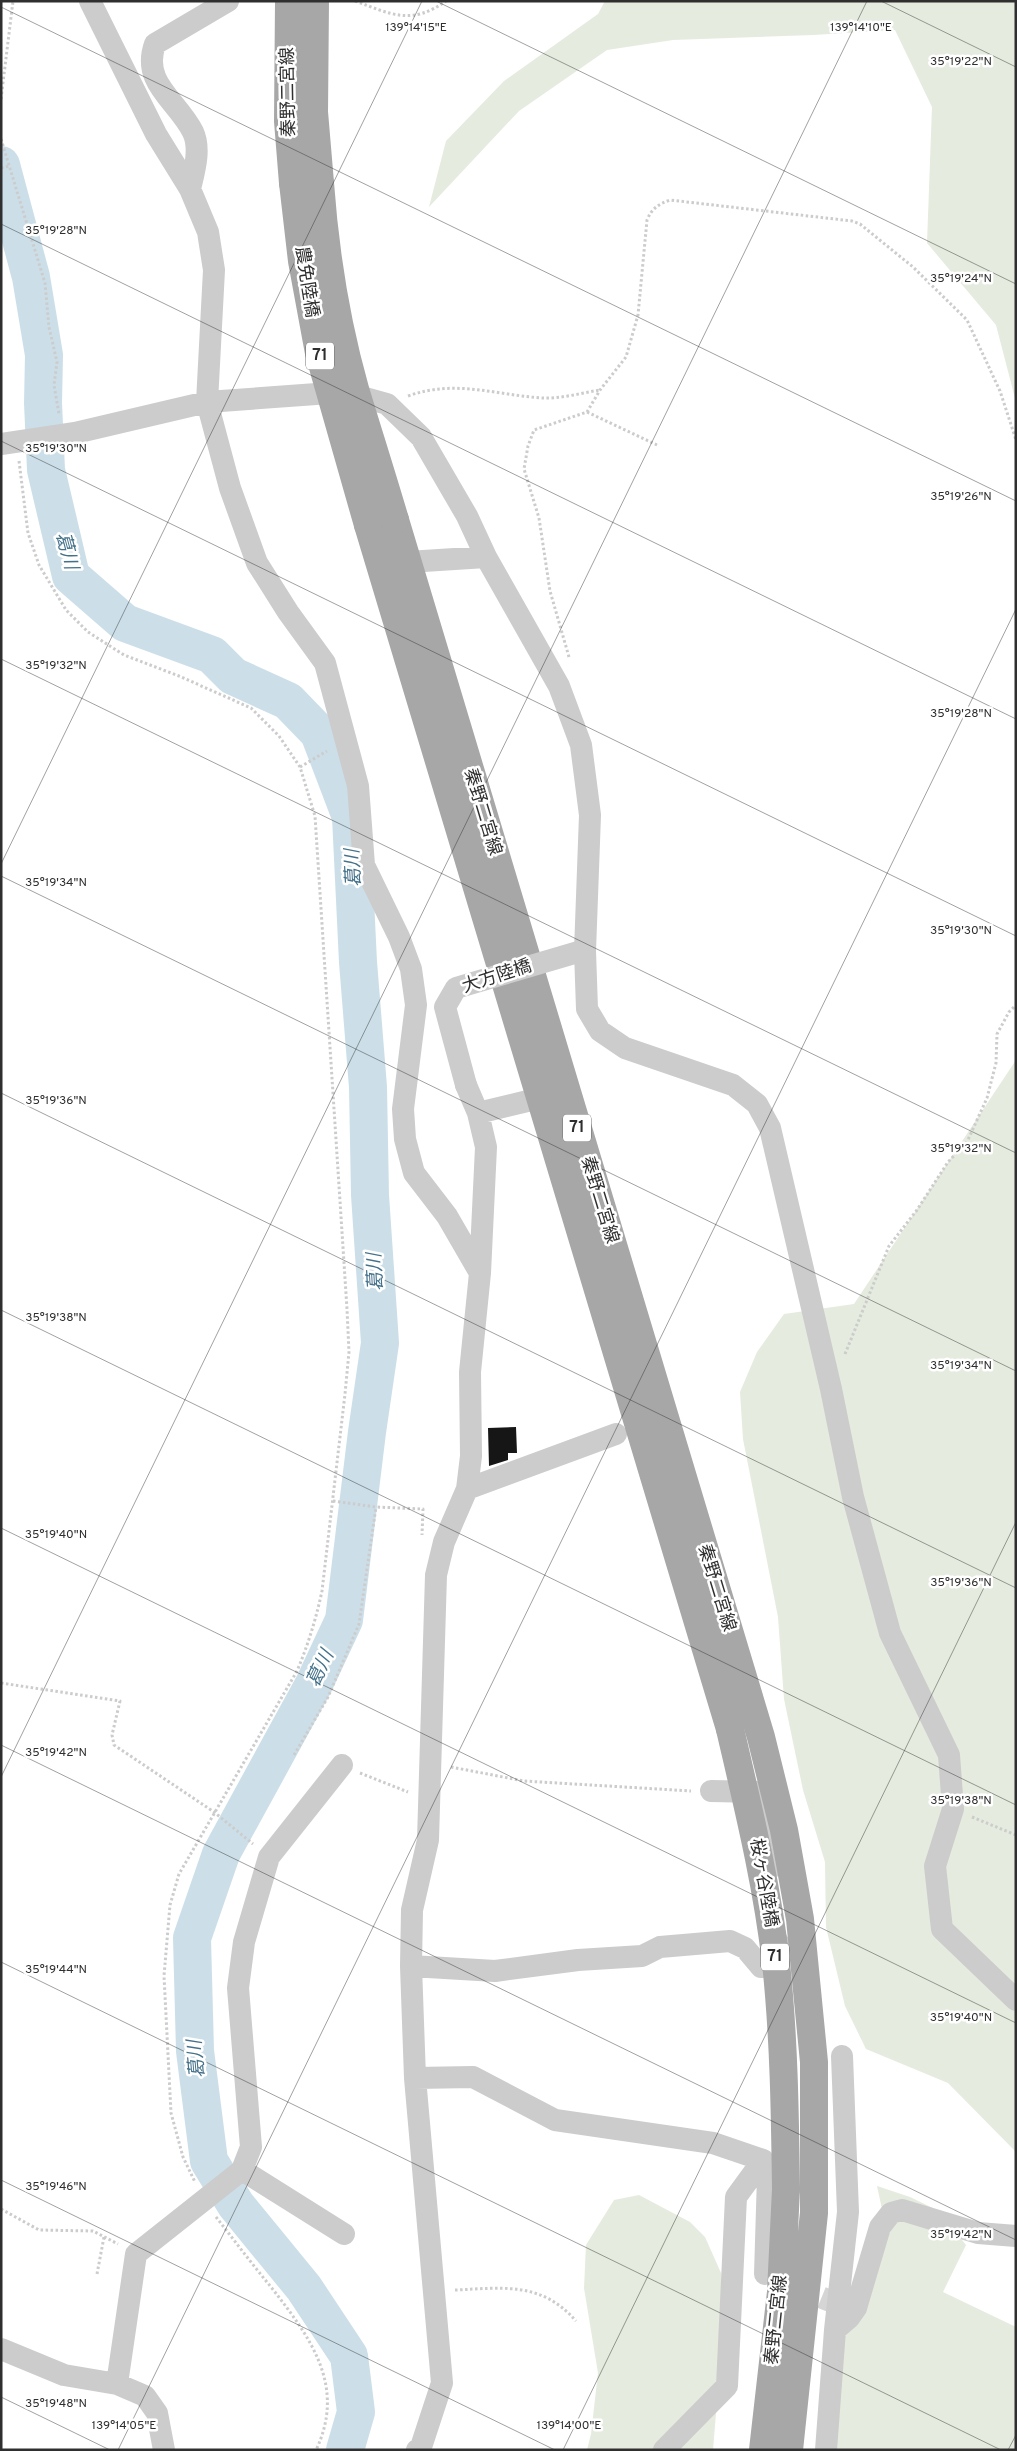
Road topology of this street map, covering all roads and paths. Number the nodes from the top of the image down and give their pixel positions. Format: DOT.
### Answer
graph roads {
  1 [pos="13,1"];
  2 [pos="90,1"];
  3 [pos="228,1"];
  4 [pos="289,1"];
  5 [pos="316,1"];
  6 [pos="355,1"];
  7 [pos="446,1"];
  8 [pos="1,99"];
  9 [pos="1,139"];
  10 [pos="8,166"];
  11 [pos="1,168"];
  12 [pos="293,183"];
  13 [pos="320,183"];
  14 [pos="190,189"];
  15 [pos="600,390"];
  16 [pos="207,402"];
  17 [pos="387,404"];
  18 [pos="587,412"];
  19 [pos="60,435"];
  20 [pos="1016,440"];
  21 [pos="12,442"];
  22 [pos="657,445"];
  23 [pos="395,520"];
  24 [pos="368,525"];
  25 [pos="486,557"];
  26 [pos="407,562"];
  27 [pos="379,563"];
  28 [pos="571,664"];
  29 [pos="335,746"];
  30 [pos="300,766"];
  31 [pos="582,951"];
  32 [pos="1016,1005"];
  33 [pos="540,1098"];
  34 [pos="478,1113"];
  35 [pos="480,1274"];
  36 [pos="831,1389"];
  37 [pos="616,1434"];
  38 [pos="467,1489"];
  39 [pos="334,1501"];
  40 [pos="1,1683"];
  41 [pos="730,1729"];
  42 [pos="760,1737"];
  43 [pos="294,1756"];
  44 [pos="431,1764"];
  45 [pos="342,1766"];
  46 [pos="688,1791"];
  47 [pos="711,1791"];
  48 [pos="429,1800"];
  49 [pos="214,1812"];
  50 [pos="970,1816"];
  51 [pos="1016,1835"];
  52 [pos="246,1838"];
  53 [pos="411,1966"];
  54 [pos="1016,2000"];
  55 [pos="842,2056"];
  56 [pos="415,2078"];
  57 [pos="763,2160"];
  58 [pos="238,2172"];
  59 [pos="786,2189"];
  60 [pos="204,2199"];
  61 [pos="814,2201"];
  62 [pos="1,2209"];
  63 [pos="848,2212"];
  64 [pos="344,2234"];
  65 [pos="1016,2236"];
  66 [pos="104,2237"];
  67 [pos="136,2254"];
  68 [pos="97,2274"];
  69 [pos="764,2274"];
  70 [pos="434,2290"];
  71 [pos="576,2321"];
  72 [pos="835,2330"];
  73 [pos="1,2349"];
  74 [pos="117,2384"];
  75 [pos="422,2449"];
  76 [pos="164,2450"];
  77 [pos="316,2450"];
  78 [pos="664,2450"];
  79 [pos="763,2450"];
  80 [pos="789,2450"];
  81 [pos="826,2450"];
  1 -- 8 [label="path"];
  2 -- 14 [label="street"];
  3 -- 14 [label="street"];
  4 -- 12 [label="main road, 秦野二宮線 / 71"];
  5 -- 13 [label="main road, 秦野二宮線 / 71"];
  6 -- 7 [label="path"];
  9 -- 10 [label="path"];
  10 -- 11 [label="path"];
  10 -- 19 [label="path"];
  12 -- 24 [label="main road, 農免陸橋 / 71, bridge"];
  13 -- 23 [label="main road, 農免陸橋 / 71, bridge"];
  14 -- 16 [label="street"];
  15 -- 17 [label="path"];
  15 -- 18 [label="path"];
  15 -- 20 [label="path"];
  16 -- 17 [label="street"];
  16 -- 19 [label="street"];
  16 -- 35 [label="street"];
  17 -- 25 [label="street"];
  18 -- 22 [label="path"];
  18 -- 28 [label="path"];
  19 -- 21 [label="street"];
  21 -- 30 [label="path"];
  23 -- 26 [label="main road, 秦野二宮線 / 71"];
  24 -- 27 [label="main road, 秦野二宮線 / 71"];
  25 -- 26 [label="street"];
  25 -- 31 [label="street"];
  26 -- 27 [label="street"];
  26 -- 42 [label="main road, 秦野二宮線 / 71"];
  27 -- 33 [label="main road, 秦野二宮線 / 71"];
  29 -- 30 [label="path"];
  30 -- 39 [label="path"];
  31 -- 34 [label="street, 大方陸橋, bridge"];
  31 -- 36 [label="street"];
  32 -- 36 [label="path"];
  33 -- 34 [label="street"];
  33 -- 41 [label="main road, 秦野二宮線 / 71"];
  34 -- 35 [label="street, 大方陸橋"];
  35 -- 38 [label="street, 大方陸橋"];
  36 -- 54 [label="street"];
  37 -- 38 [label="street"];
  38 -- 44 [label="street, 大方陸橋"];
  39 -- 43 [label="path"];
  39 -- 49 [label="path"];
  40 -- 49 [label="path"];
  41 -- 59 [label="main road, 桜ヶ谷陸橋 / 71, bridge"];
  42 -- 61 [label="main road, 桜ヶ谷陸橋 / 71"];
  44 -- 46 [label="path"];
  44 -- 48 [label="street, 大方陸橋"];
  45 -- 48 [label="path"];
  45 -- 58 [label="street"];
  47 -- 53 [label="street"];
  48 -- 53 [label="street, 大方陸橋"];
  49 -- 52 [label="path"];
  49 -- 60 [label="path"];
  50 -- 51 [label="path"];
  53 -- 56 [label="street, 大方陸橋"];
  55 -- 63 [label="street"];
  56 -- 57 [label="street"];
  56 -- 70 [label="street, 大方陸橋"];
  57 -- 69 [label="street"];
  57 -- 78 [label="street"];
  58 -- 60 [label="street"];
  58 -- 64 [label="street"];
  59 -- 79 [label="main road, 秦野二宮線 / 71"];
  60 -- 67 [label="street"];
  60 -- 77 [label="path"];
  61 -- 63 [label="street"];
  61 -- 80 [label="main road, 秦野二宮線 / 71"];
  62 -- 66 [label="path"];
  63 -- 72 [label="street"];
  65 -- 72 [label="street"];
  66 -- 67 [label="path"];
  66 -- 68 [label="path"];
  67 -- 74 [label="street"];
  70 -- 71 [label="path"];
  70 -- 75 [label="street, 大方陸橋"];
  72 -- 81 [label="street"];
  73 -- 74 [label="street"];
  74 -- 76 [label="street"];
}
